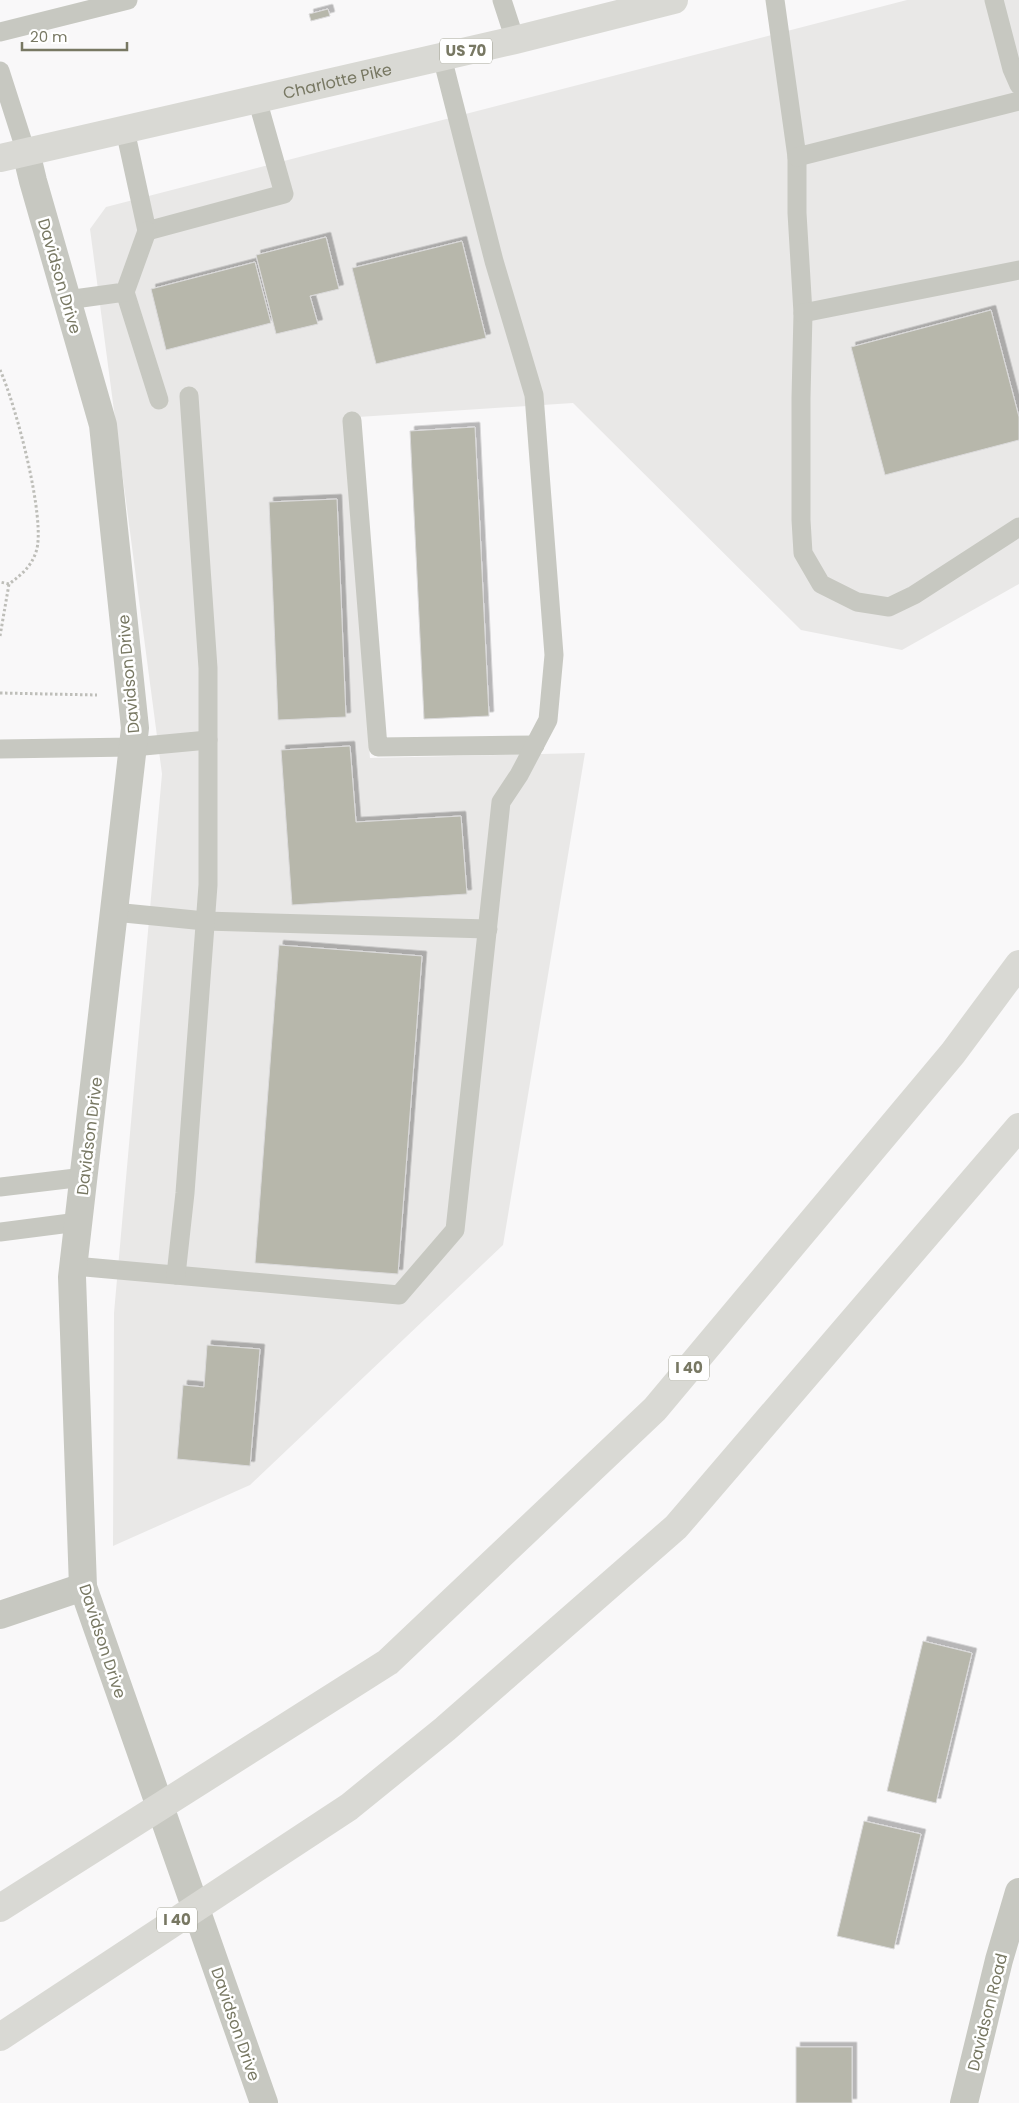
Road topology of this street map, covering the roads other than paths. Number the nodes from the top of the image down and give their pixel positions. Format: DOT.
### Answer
graph roads {
  1 [pos="128,0"];
  2 [pos="502,0"];
  3 [pos="674,0"];
  4 [pos="774,0"];
  5 [pos="994,0"];
  6 [pos="0,32"];
  7 [pos="515,40"];
  8 [pos="442,57"];
  9 [pos="0,70"];
  10 [pos="1019,85"];
  11 [pos="257,99"];
  12 [pos="1019,101"];
  13 [pos="126,130"];
  14 [pos="26,152"];
  15 [pos="797,157"];
  16 [pos="0,158"];
  17 [pos="147,231"];
  18 [pos="1019,270"];
  19 [pos="126,292"];
  20 [pos="67,300"];
  21 [pos="803,313"];
  22 [pos="189,396"];
  23 [pos="159,400"];
  24 [pos="352,421"];
  25 [pos="1019,527"];
  26 [pos="208,740"];
  27 [pos="535,745"];
  28 [pos="133,747"];
  29 [pos="0,749"];
  30 [pos="114,912"];
  31 [pos="205,921"];
  32 [pos="488,929"];
  33 [pos="1019,964"];
  34 [pos="1019,1125"];
  35 [pos="84,1177"];
  36 [pos="0,1187"];
  37 [pos="78,1222"];
  38 [pos="0,1232"];
  39 [pos="74,1266"];
  40 [pos="176,1275"];
  41 [pos="83,1587"];
  42 [pos="0,1615"];
  43 [pos="1019,1892"];
  44 [pos="0,1908"];
  45 [pos="2,2035"];
  46 [pos="264,2103"];
  47 [pos="964,2103"];
  1 -- 6 [label="lane"];
  2 -- 7 [label="lane"];
  3 -- 7 [label="main road, Charlotte Pike / US 70"];
  4 -- 15 [label="lane"];
  5 -- 10 [label="lane"];
  7 -- 8 [label="main road, Charlotte Pike / US 70"];
  8 -- 11 [label="main road, Charlotte Pike / US 70"];
  8 -- 27 [label="lane"];
  9 -- 14 [label="lane"];
  11 -- 13 [label="main road, Charlotte Pike / US 70"];
  11 -- 17 [label="lane"];
  12 -- 15 [label="lane"];
  13 -- 14 [label="main road, Charlotte Pike / US 70"];
  13 -- 17 [label="lane"];
  14 -- 16 [label="main road, Charlotte Pike / US 70"];
  14 -- 20 [label="street, Davidson Drive"];
  15 -- 21 [label="lane"];
  17 -- 19 [label="lane"];
  18 -- 21 [label="lane"];
  19 -- 20 [label="lane"];
  19 -- 23 [label="lane"];
  20 -- 28 [label="street, Davidson Drive"];
  21 -- 25 [label="lane"];
  22 -- 26 [label="lane"];
  24 -- 27 [label="lane"];
  26 -- 28 [label="lane"];
  26 -- 31 [label="lane"];
  27 -- 32 [label="lane"];
  28 -- 29 [label="lane"];
  28 -- 30 [label="street, Davidson Drive"];
  30 -- 31 [label="lane"];
  30 -- 35 [label="street, Davidson Drive"];
  31 -- 32 [label="lane"];
  31 -- 40 [label="lane"];
  32 -- 40 [label="lane"];
  33 -- 44 [label="main road, I 40"];
  34 -- 45 [label="main road, I 40"];
  35 -- 36 [label="lane"];
  35 -- 37 [label="street, Davidson Drive"];
  37 -- 38 [label="lane"];
  37 -- 39 [label="street, Davidson Drive"];
  39 -- 40 [label="lane"];
  39 -- 41 [label="street, Davidson Drive"];
  41 -- 42 [label="street"];
  41 -- 46 [label="street, Davidson Drive"];
  43 -- 47 [label="street, Davidson Road"];
}
